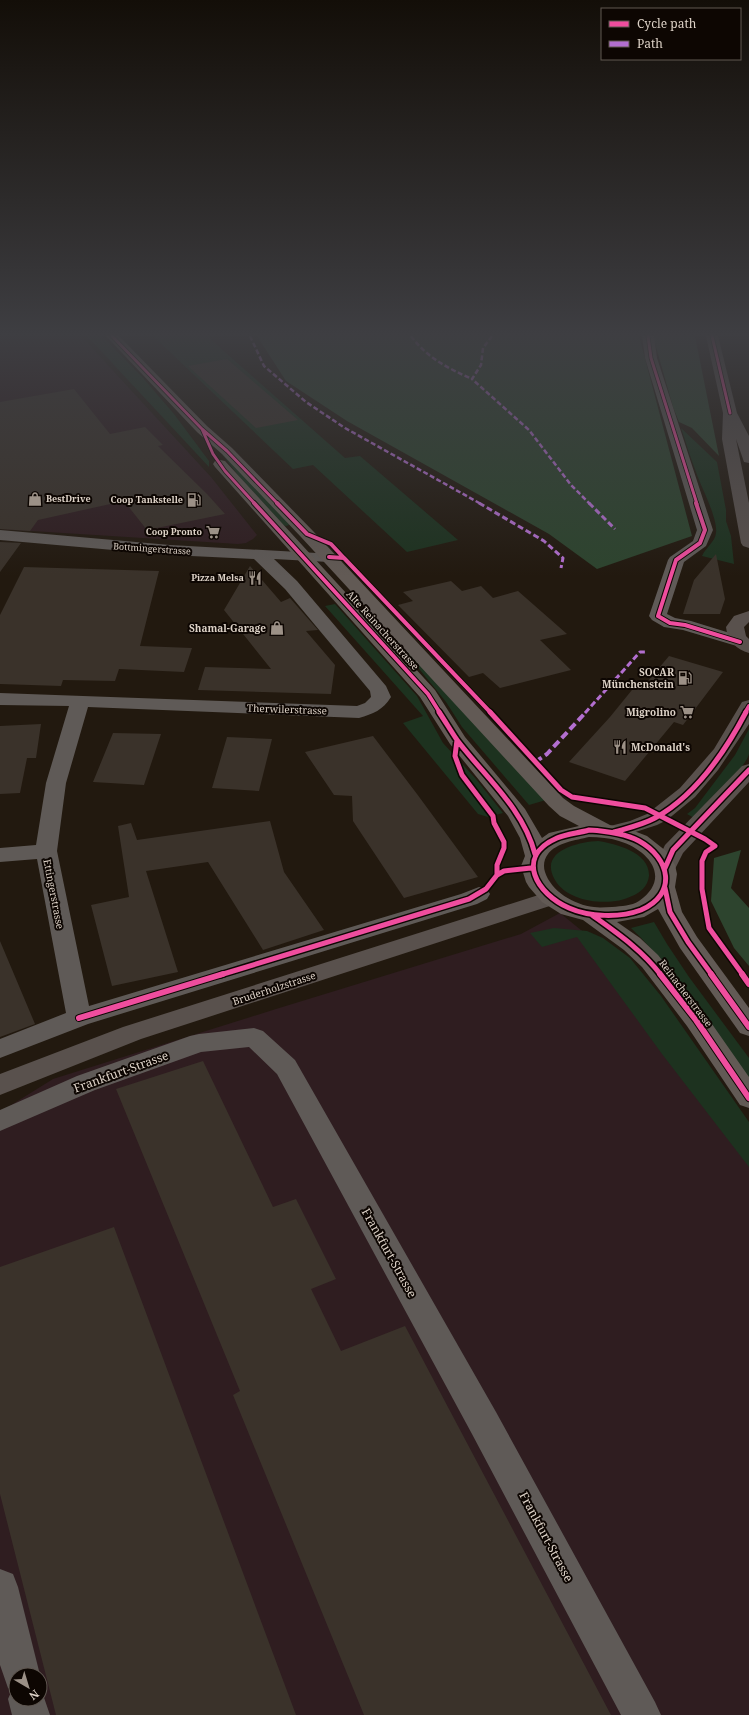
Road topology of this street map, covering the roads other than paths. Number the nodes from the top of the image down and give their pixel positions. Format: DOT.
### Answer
graph roads {
  1 [pos="189,416"];
  2 [pos="670,416"];
  3 [pos="730,416"];
  4 [pos="732,416"];
  5 [pos="202,430"];
  6 [pos="749,460"];
  7 [pos="0,535"];
  8 [pos="749,543"];
  9 [pos="260,555"];
  10 [pos="304,557"];
  11 [pos="329,557"];
  12 [pos="744,618"];
  13 [pos="685,625"];
  14 [pos="744,645"];
  15 [pos="0,700"];
  16 [pos="80,701"];
  17 [pos="749,706"];
  18 [pos="749,770"];
  19 [pos="608,831"];
  20 [pos="46,851"];
  21 [pos="535,854"];
  22 [pos="0,855"];
  23 [pos="665,878"];
  24 [pos="479,894"];
  25 [pos="551,898"];
  26 [pos="592,915"];
  27 [pos="79,1018"];
  28 [pos="749,1026"];
  29 [pos="0,1049"];
  30 [pos="0,1085"];
  31 [pos="749,1098"];
  32 [pos="0,1121"];
  33 [pos="0,1587"];
  34 [pos="19,1667"];
  35 [pos="642,1715"];
  1 -- 5 [label="main road, Alte Reinacherstrasse"];
  2 -- 13 [label="street"];
  3 -- 8 [label="main road"];
  4 -- 6 [label="main road"];
  5 -- 10 [label="main road, Alte Reinacherstrasse"];
  5 -- 11 [label="main road, Alte Reinacherstrasse"];
  7 -- 9 [label="street, Bottmingerstrasse"];
  9 -- 10 [label="street, Bottmingerstrasse"];
  9 -- 16 [label="street, Therwilerstrasse"];
  10 -- 11 [label="street"];
  10 -- 21 [label="main road, Alte Reinacherstrasse"];
  11 -- 19 [label="main road, Alte Reinacherstrasse"];
  12 -- 13 [label="street"];
  12 -- 14 [label="main road"];
  13 -- 14 [label="street"];
  15 -- 16 [label="street, Therwilerstrasse"];
  16 -- 20 [label="street, Ettingerstrasse"];
  17 -- 19 [label="main road"];
  18 -- 23 [label="main road"];
  19 -- 21 [label="main road"];
  19 -- 23 [label="main road"];
  20 -- 22 [label="street"];
  20 -- 27 [label="street, Ettingerstrasse"];
  21 -- 25 [label="main road"];
  23 -- 26 [label="main road"];
  23 -- 28 [label="main road"];
  24 -- 27 [label="street"];
  25 -- 26 [label="main road"];
  25 -- 30 [label="main road, Bruderholzstrasse"];
  26 -- 31 [label="main road, Reinacherstrasse"];
  27 -- 29 [label="street"];
  32 -- 35 [label="street, Frankfurt-Strasse"];
  33 -- 34 [label="street"];
}
